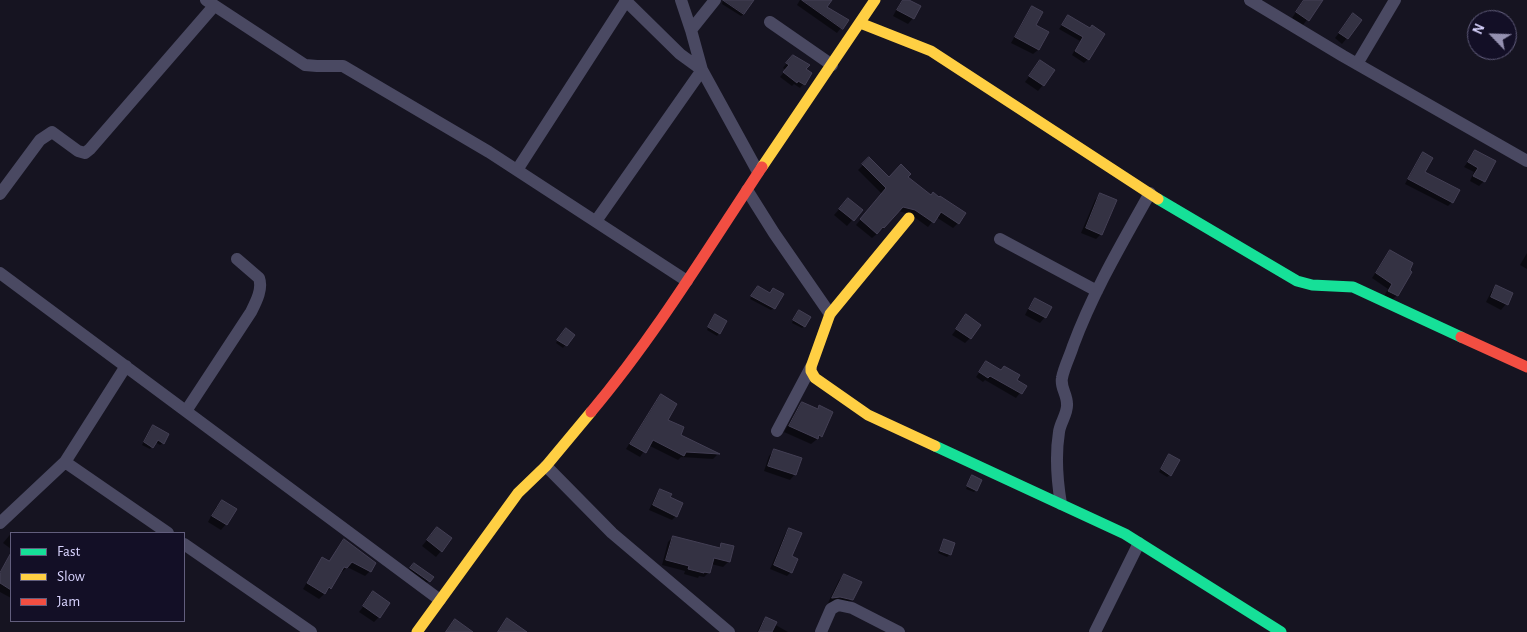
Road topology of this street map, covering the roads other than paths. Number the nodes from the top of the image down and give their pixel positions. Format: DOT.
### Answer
graph roads {
  1 [pos="681,0"];
  2 [pos="715,0"];
  3 [pos="875,0"];
  4 [pos="1250,0"];
  5 [pos="1394,0"];
  6 [pos="626,1"];
  7 [pos="210,3"];
  8 [pos="770,22"];
  9 [pos="860,23"];
  10 [pos="691,30"];
  11 [pos="1356,64"];
  12 [pos="832,65"];
  13 [pos="702,70"];
  14 [pos="1527,161"];
  15 [pos="517,170"];
  16 [pos="758,172"];
  17 [pos="747,190"];
  18 [pos="0,194"];
  19 [pos="1150,194"];
  20 [pos="909,218"];
  21 [pos="596,221"];
  22 [pos="1000,239"];
  23 [pos="237,259"];
  24 [pos="0,273"];
  25 [pos="687,281"];
  26 [pos="1097,291"];
  27 [pos="830,314"];
  28 [pos="126,366"];
  29 [pos="811,367"];
  30 [pos="1527,367"];
  31 [pos="186,411"];
  32 [pos="777,431"];
  33 [pos="65,462"];
  34 [pos="546,466"];
  35 [pos="1061,504"];
  36 [pos="0,523"];
  37 [pos="167,532"];
  38 [pos="1139,542"];
  39 [pos="185,545"];
  40 [pos="440,600"];
  41 [pos="311,632"];
  42 [pos="417,632"];
  43 [pos="730,632"];
  44 [pos="821,632"];
  45 [pos="899,632"];
  46 [pos="1095,632"];
  47 [pos="1281,632"];
  1 -- 10 [label="street"];
  2 -- 10 [label="street"];
  3 -- 9 [label="street"];
  4 -- 11 [label="street"];
  5 -- 11 [label="street"];
  6 -- 13 [label="street"];
  6 -- 15 [label="street"];
  7 -- 15 [label="street"];
  7 -- 18 [label="street"];
  8 -- 12 [label="street"];
  9 -- 12 [label="street"];
  9 -- 19 [label="street"];
  10 -- 13 [label="street"];
  11 -- 14 [label="street"];
  12 -- 16 [label="street"];
  13 -- 16 [label="street"];
  13 -- 21 [label="street"];
  15 -- 21 [label="street"];
  16 -- 17 [label="street"];
  17 -- 25 [label="street"];
  17 -- 27 [label="street"];
  19 -- 26 [label="street"];
  19 -- 30 [label="street"];
  20 -- 27 [label="street"];
  21 -- 25 [label="street"];
  22 -- 26 [label="street"];
  23 -- 31 [label="street"];
  24 -- 28 [label="street"];
  25 -- 34 [label="street"];
  26 -- 35 [label="street"];
  27 -- 29 [label="street"];
  28 -- 31 [label="street"];
  28 -- 33 [label="street"];
  29 -- 32 [label="street"];
  29 -- 35 [label="street"];
  31 -- 40 [label="street"];
  33 -- 36 [label="street"];
  33 -- 37 [label="street"];
  34 -- 40 [label="street"];
  34 -- 43 [label="street"];
  35 -- 38 [label="street"];
  38 -- 46 [label="street"];
  38 -- 47 [label="street"];
  39 -- 41 [label="street"];
  40 -- 42 [label="street"];
  44 -- 45 [label="street"];
}
